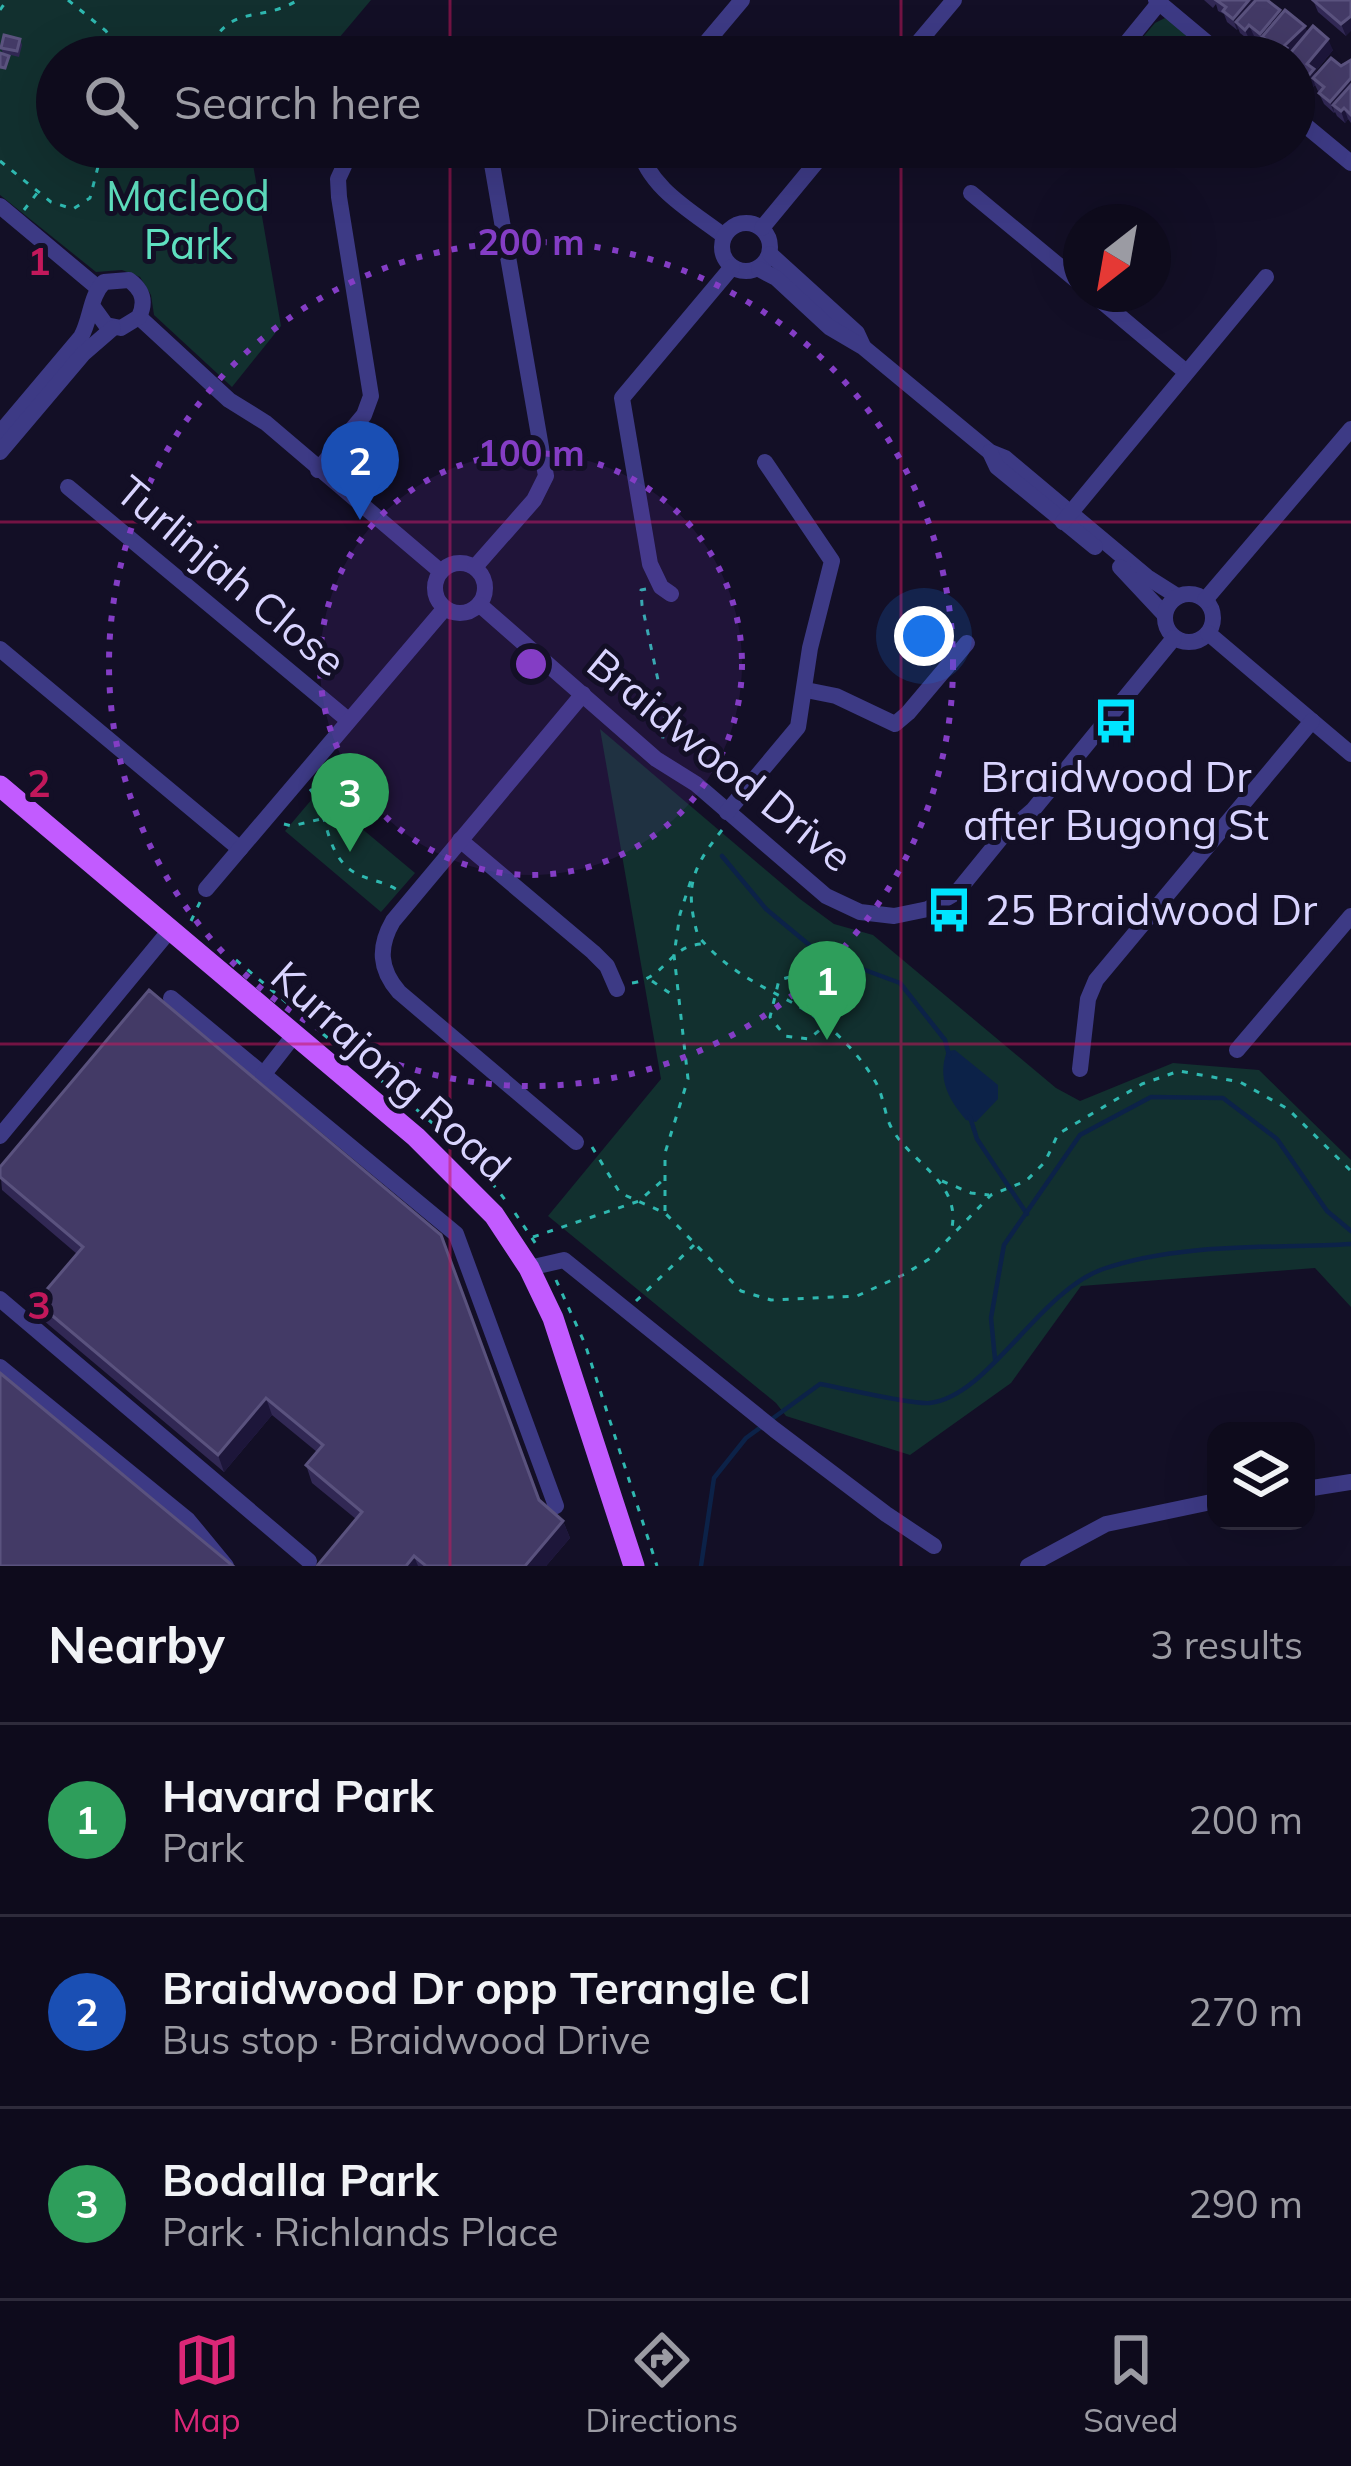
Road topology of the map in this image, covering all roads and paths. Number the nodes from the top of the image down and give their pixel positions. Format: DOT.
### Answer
graph roads {
  1 [pos="7,0"];
  2 [pos="68,0"];
  3 [pos="298,0"];
  4 [pos="742,0"];
  5 [pos="954,0"];
  6 [pos="1158,2"];
  7 [pos="0,10"];
  8 [pos="109,36"];
  9 [pos="216,36"];
  10 [pos="712,36"];
  11 [pos="924,36"];
  12 [pos="1131,36"];
  13 [pos="1199,36"];
  14 [pos="1315,133"];
  15 [pos="0,160"];
  16 [pos="1351,163"];
  17 [pos="98,168"];
  18 [pos="343,168"];
  19 [pos="493,168"];
  20 [pos="646,168"];
  21 [pos="812,168"];
  22 [pos="971,194"];
  23 [pos="0,206"];
  24 [pos="761,228"];
  25 [pos="724,236"];
  26 [pos="764,261"];
  27 [pos="732,267"];
  28 [pos="1063,269"];
  29 [pos="1266,278"];
  30 [pos="98,288"];
  31 [pos="93,307"];
  32 [pos="1114,312"];
  33 [pos="139,317"];
  34 [pos="113,328"];
  35 [pos="1186,372"];
  36 [pos="1351,429"];
  37 [pos="0,433"];
  38 [pos="0,452"];
  39 [pos="765,462"];
  40 [pos="318,470"];
  41 [pos="68,487"];
  42 [pos="1067,517"];
  43 [pos="475,567"];
  44 [pos="440,572"];
  45 [pos="666,590"];
  46 [pos="1178,596"];
  47 [pos="1205,599"];
  48 [pos="480,604"];
  49 [pos="445,608"];
  50 [pos="1164,614"];
  51 [pos="1208,633"];
  52 [pos="1174,638"];
  53 [pos="967,643"];
  54 [pos="0,649"];
  55 [pos="806,690"];
  56 [pos="583,694"];
  57 [pos="348,720"];
  58 [pos="1312,721"];
  59 [pos="1351,754"];
  60 [pos="656,759"];
  61 [pos="298,780"];
  62 [pos="0,786"];
  63 [pos="270,813"];
  64 [pos="322,819"];
  65 [pos="725,821"];
  66 [pos="460,840"];
  67 [pos="239,849"];
  68 [pos="692,876"];
  69 [pos="206,889"];
  70 [pos="411,898"];
  71 [pos="1351,916"];
  72 [pos="180,926"];
  73 [pos="705,944"];
  74 [pos="674,956"];
  75 [pos="650,980"];
  76 [pos="617,988"];
  77 [pos="773,995"];
  78 [pos="171,998"];
  79 [pos="677,998"];
  80 [pos="825,1024"];
  81 [pos="295,1034"];
  82 [pos="1238,1050"];
  83 [pos="1080,1069"];
  84 [pos="263,1075"];
  85 [pos="0,1136"];
  86 [pos="576,1142"];
  87 [pos="1351,1155"];
  88 [pos="1344,1164"];
  89 [pos="1351,1172"];
  90 [pos="664,1179"];
  91 [pos="940,1180"];
  92 [pos="991,1196"];
  93 [pos="637,1202"];
  94 [pos="665,1213"];
  95 [pos="951,1234"];
  96 [pos="533,1237"];
  97 [pos="695,1244"];
  98 [pos="529,1268"];
  99 [pos="0,1299"];
  100 [pos="627,1310"];
  101 [pos="0,1367"];
  102 [pos="1351,1482"];
  103 [pos="1315,1488"];
  104 [pos="1207,1503"];
  105 [pos="556,1506"];
  106 [pos="934,1546"];
  107 [pos="310,1562"];
  108 [pos="226,1566"];
  109 [pos="634,1566"];
  110 [pos="1028,1566"];
  1 -- 7 [label="path"];
  2 -- 8 [label="path"];
  3 -- 9 [label="path"];
  4 -- 10 [label="street"];
  5 -- 11 [label="street"];
  6 -- 12 [label="street"];
  6 -- 13 [label="street"];
  14 -- 16 [label="street"];
  15 -- 17 [label="path"];
  18 -- 40 [label="street"];
  19 -- 43 [label="street"];
  20 -- 25 [label="street"];
  21 -- 24 [label="street"];
  22 -- 28 [label="street"];
  23 -- 30 [label="street"];
  24 -- 25 [label="street"];
  24 -- 26 [label="street"];
  25 -- 27 [label="street"];
  26 -- 27 [label="street"];
  26 -- 42 [label="street"];
  27 -- 45 [label="street"];
  29 -- 35 [label="street"];
  30 -- 31 [label="street"];
  30 -- 33 [label="street"];
  31 -- 34 [label="street"];
  31 -- 37 [label="street"];
  32 -- 35 [label="street"];
  33 -- 34 [label="street"];
  33 -- 40 [label="street"];
  34 -- 38 [label="street"];
  35 -- 42 [label="street"];
  36 -- 47 [label="street"];
  39 -- 55 [label="street"];
  40 -- 44 [label="street"];
  41 -- 57 [label="street, Turlinjah Close"];
  42 -- 46 [label="street"];
  42 -- 50 [label="street"];
  43 -- 44 [label="street"];
  43 -- 48 [label="street"];
  44 -- 49 [label="street"];
  45 -- 60 [label="path"];
  46 -- 47 [label="street"];
  46 -- 50 [label="street"];
  47 -- 51 [label="street"];
  48 -- 49 [label="street"];
  48 -- 56 [label="street, Braidwood Drive"];
  49 -- 57 [label="street"];
  50 -- 52 [label="street"];
  51 -- 52 [label="street"];
  51 -- 58 [label="street"];
  52 -- 65 [label="street, Braidwood Drive"];
  53 -- 55 [label="street"];
  54 -- 67 [label="street"];
  55 -- 65 [label="street"];
  56 -- 60 [label="street, Braidwood Drive"];
  56 -- 66 [label="street"];
  57 -- 61 [label="street"];
  58 -- 59 [label="street"];
  58 -- 83 [label="street"];
  60 -- 65 [label="street, Braidwood Drive"];
  61 -- 63 [label="street"];
  61 -- 64 [label="path"];
  62 -- 72 [label="main road, Kurrajong Road"];
  63 -- 64 [label="path"];
  63 -- 67 [label="street"];
  64 -- 70 [label="path"];
  65 -- 68 [label="path"];
  66 -- 70 [label="street"];
  66 -- 76 [label="street"];
  67 -- 69 [label="street"];
  68 -- 73 [label="path"];
  68 -- 74 [label="path"];
  69 -- 72 [label="path"];
  70 -- 86 [label="street"];
  71 -- 82 [label="street"];
  72 -- 81 [label="main road, Kurrajong Road"];
  72 -- 85 [label="street"];
  73 -- 74 [label="path"];
  73 -- 77 [label="path"];
  74 -- 75 [label="path"];
  74 -- 79 [label="path"];
  75 -- 76 [label="path"];
  75 -- 79 [label="path"];
  77 -- 80 [label="path"];
  77 -- 80 [label="path"];
  77 -- 80 [label="path"];
  78 -- 84 [label="street"];
  79 -- 90 [label="path"];
  80 -- 91 [label="path"];
  81 -- 84 [label="street"];
  81 -- 98 [label="main road, Kurrajong Road"];
  84 -- 105 [label="street"];
  86 -- 93 [label="path"];
  87 -- 88 [label="path"];
  88 -- 89 [label="path"];
  88 -- 92 [label="path"];
  90 -- 93 [label="path"];
  90 -- 94 [label="path"];
  91 -- 92 [label="path"];
  91 -- 95 [label="path"];
  92 -- 95 [label="path"];
  93 -- 94 [label="path"];
  93 -- 96 [label="path"];
  94 -- 97 [label="path"];
  95 -- 97 [label="path"];
  97 -- 100 [label="path"];
  98 -- 100 [label="street"];
  98 -- 109 [label="main road, Kurrajong Road"];
  99 -- 107 [label="street"];
  100 -- 106 [label="street"];
  101 -- 108 [label="street"];
  102 -- 103 [label="street"];
  104 -- 110 [label="street"];
}
